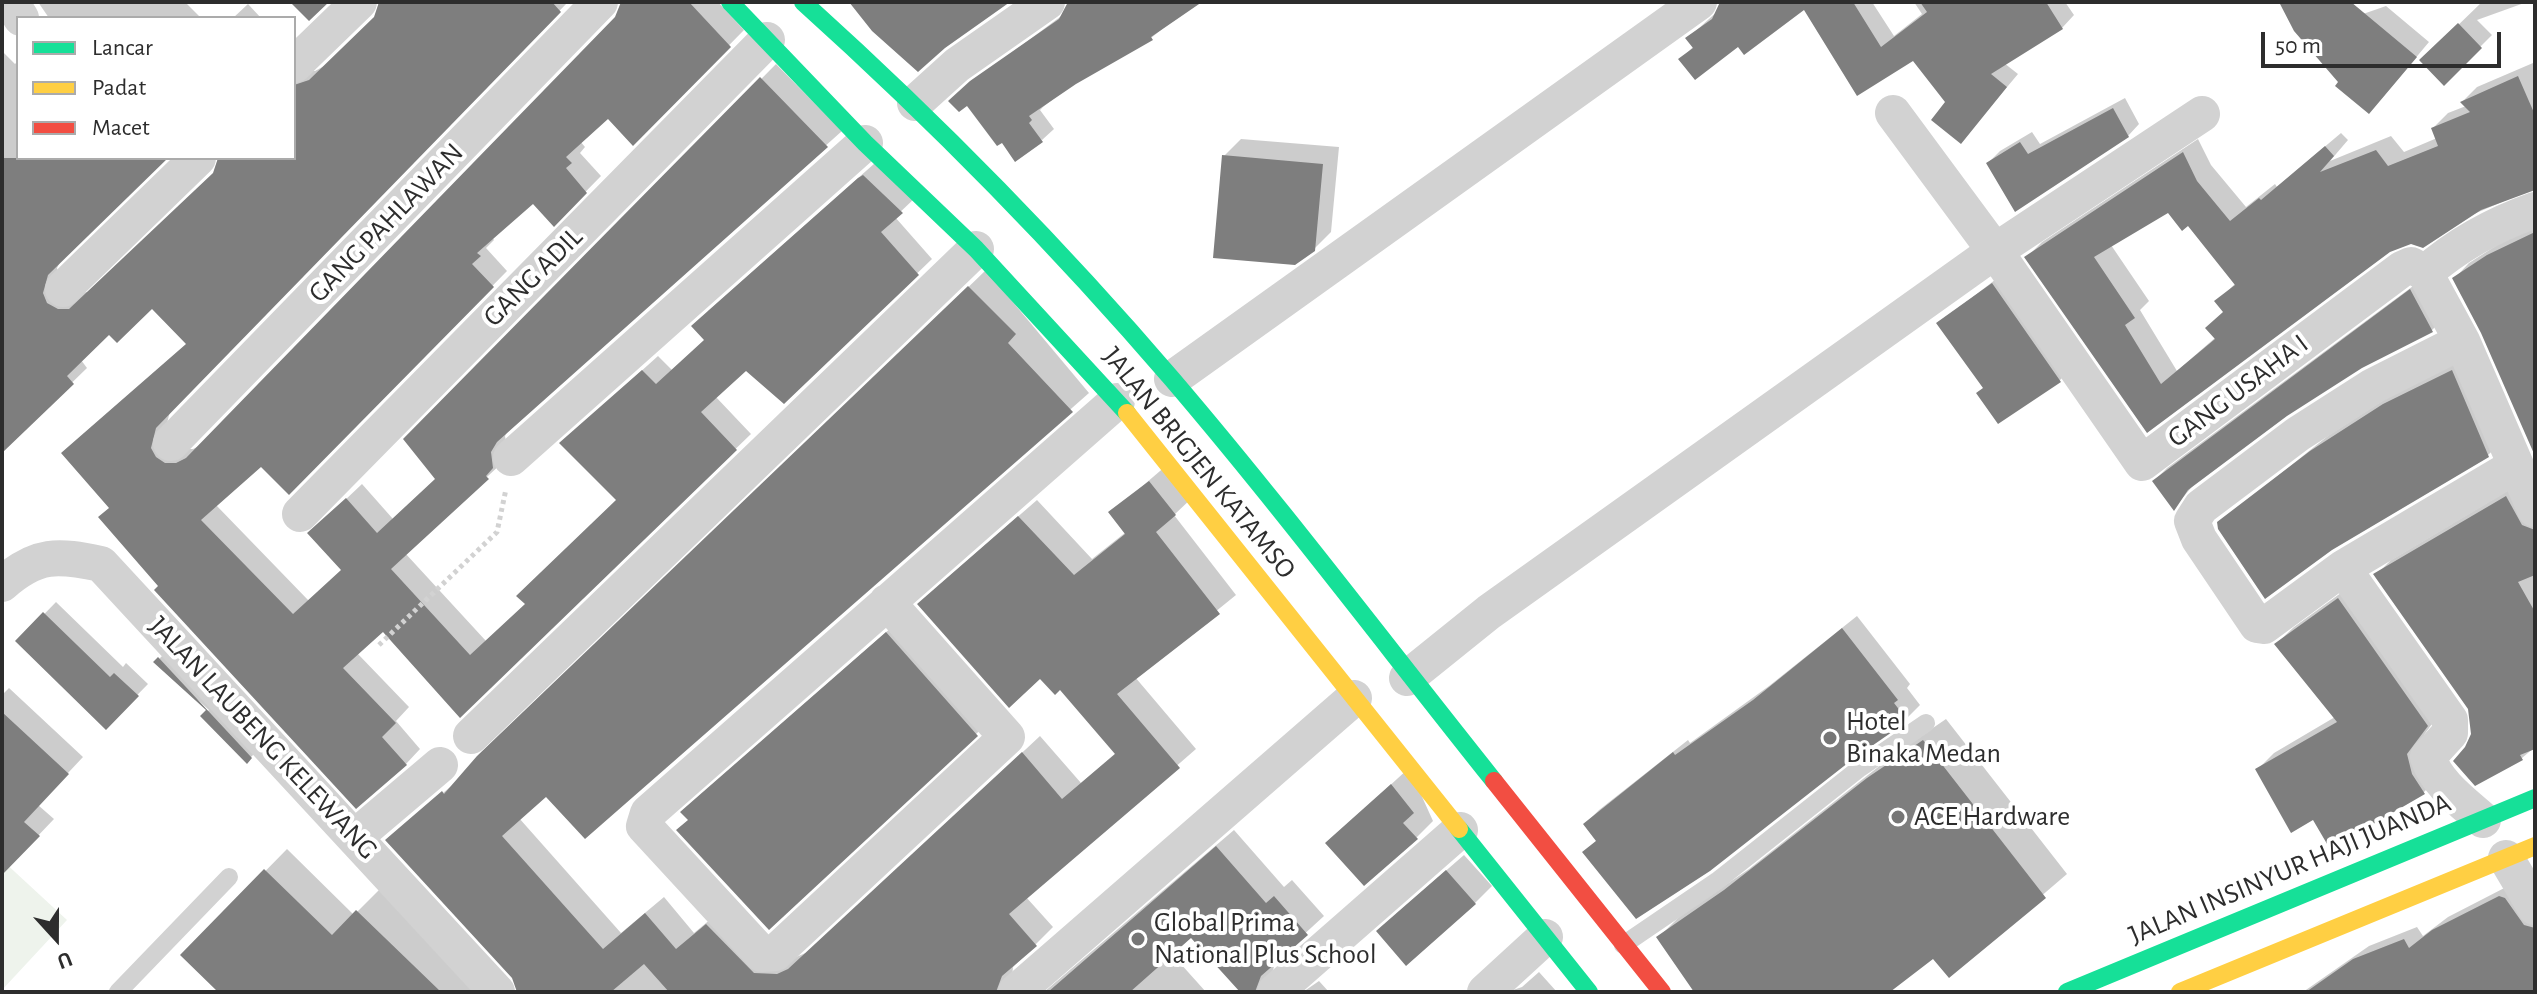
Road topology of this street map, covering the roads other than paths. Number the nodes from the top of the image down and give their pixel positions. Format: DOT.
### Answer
graph roads {
  1 [pos="359,2"];
  2 [pos="600,2"];
  3 [pos="730,2"];
  4 [pos="803,2"];
  5 [pos="1047,2"];
  6 [pos="1699,2"];
  7 [pos="767,40"];
  8 [pos="296,63"];
  9 [pos="915,103"];
  10 [pos="1893,113"];
  11 [pos="2202,114"];
  12 [pos="865,143"];
  13 [pos="196,160"];
  14 [pos="2535,210"];
  15 [pos="976,249"];
  16 [pos="1995,251"];
  17 [pos="2425,273"];
  18 [pos="63,289"];
  19 [pos="2462,341"];
  20 [pos="1172,379"];
  21 [pos="1117,401"];
  22 [pos="171,443"];
  23 [pos="2520,452"];
  24 [pos="511,458"];
  25 [pos="2535,509"];
  26 [pos="300,514"];
  27 [pos="2343,568"];
  28 [pos="2,584"];
  29 [pos="887,602"];
  30 [pos="1407,678"];
  31 [pos="1354,698"];
  32 [pos="1926,723"];
  33 [pos="471,736"];
  34 [pos="440,765"];
  35 [pos="2535,798"];
  36 [pos="2483,820"];
  37 [pos="1460,830"];
  38 [pos="355,837"];
  39 [pos="2521,852"];
  40 [pos="229,877"];
  41 [pos="2535,907"];
  42 [pos="1545,937"];
  43 [pos="1623,945"];
  44 [pos="118,992"];
  45 [pos="497,992"];
  46 [pos="1016,992"];
  47 [pos="1275,992"];
  48 [pos="1485,992"];
  49 [pos="1589,992"];
  50 [pos="1662,992"];
  51 [pos="2067,992"];
  52 [pos="2180,992"];
  1 -- 8 [label="street"];
  2 -- 22 [label="street, GANG PAHLAWAN"];
  3 -- 7 [label="main road, JALAN BRIGJEN KATAMSO"];
  4 -- 9 [label="main road, JALAN BRIGJEN KATAMSO"];
  5 -- 9 [label="street"];
  6 -- 20 [label="street"];
  7 -- 12 [label="main road, JALAN BRIGJEN KATAMSO"];
  7 -- 26 [label="street, GANG ADIL"];
  9 -- 20 [label="main road, JALAN BRIGJEN KATAMSO"];
  10 -- 16 [label="street"];
  11 -- 16 [label="street"];
  12 -- 15 [label="main road, JALAN BRIGJEN KATAMSO"];
  12 -- 24 [label="street"];
  13 -- 18 [label="street"];
  14 -- 17 [label="street"];
  15 -- 21 [label="main road, JALAN BRIGJEN KATAMSO"];
  15 -- 33 [label="street"];
  16 -- 17 [label="street, GANG USAHA I"];
  16 -- 30 [label="street"];
  17 -- 19 [label="street"];
  19 -- 23 [label="street"];
  19 -- 27 [label="street"];
  20 -- 30 [label="main road, JALAN BRIGJEN KATAMSO"];
  21 -- 29 [label="street"];
  21 -- 31 [label="main road, JALAN BRIGJEN KATAMSO"];
  23 -- 25 [label="street"];
  23 -- 27 [label="street"];
  27 -- 36 [label="street"];
  28 -- 38 [label="street, JALAN LAUBENG KELEWANG"];
  29 -- 29 [label="street"];
  30 -- 43 [label="main road, JALAN BRIGJEN KATAMSO"];
  31 -- 37 [label="main road, JALAN BRIGJEN KATAMSO"];
  31 -- 46 [label="street"];
  32 -- 43 [label="lane"];
  34 -- 38 [label="street"];
  35 -- 36 [label="main road, JALAN INSINYUR HAJI JUANDA"];
  36 -- 51 [label="main road, JALAN INSINYUR HAJI JUANDA"];
  37 -- 42 [label="main road, JALAN BRIGJEN KATAMSO"];
  37 -- 47 [label="street"];
  38 -- 45 [label="street, JALAN LAUBENG KELEWANG"];
  39 -- 41 [label="street"];
  39 -- 52 [label="main road"];
  40 -- 44 [label="lane"];
  42 -- 48 [label="street"];
  42 -- 49 [label="main road, JALAN BRIGJEN KATAMSO"];
  43 -- 50 [label="main road, JALAN BRIGJEN KATAMSO"];
}
